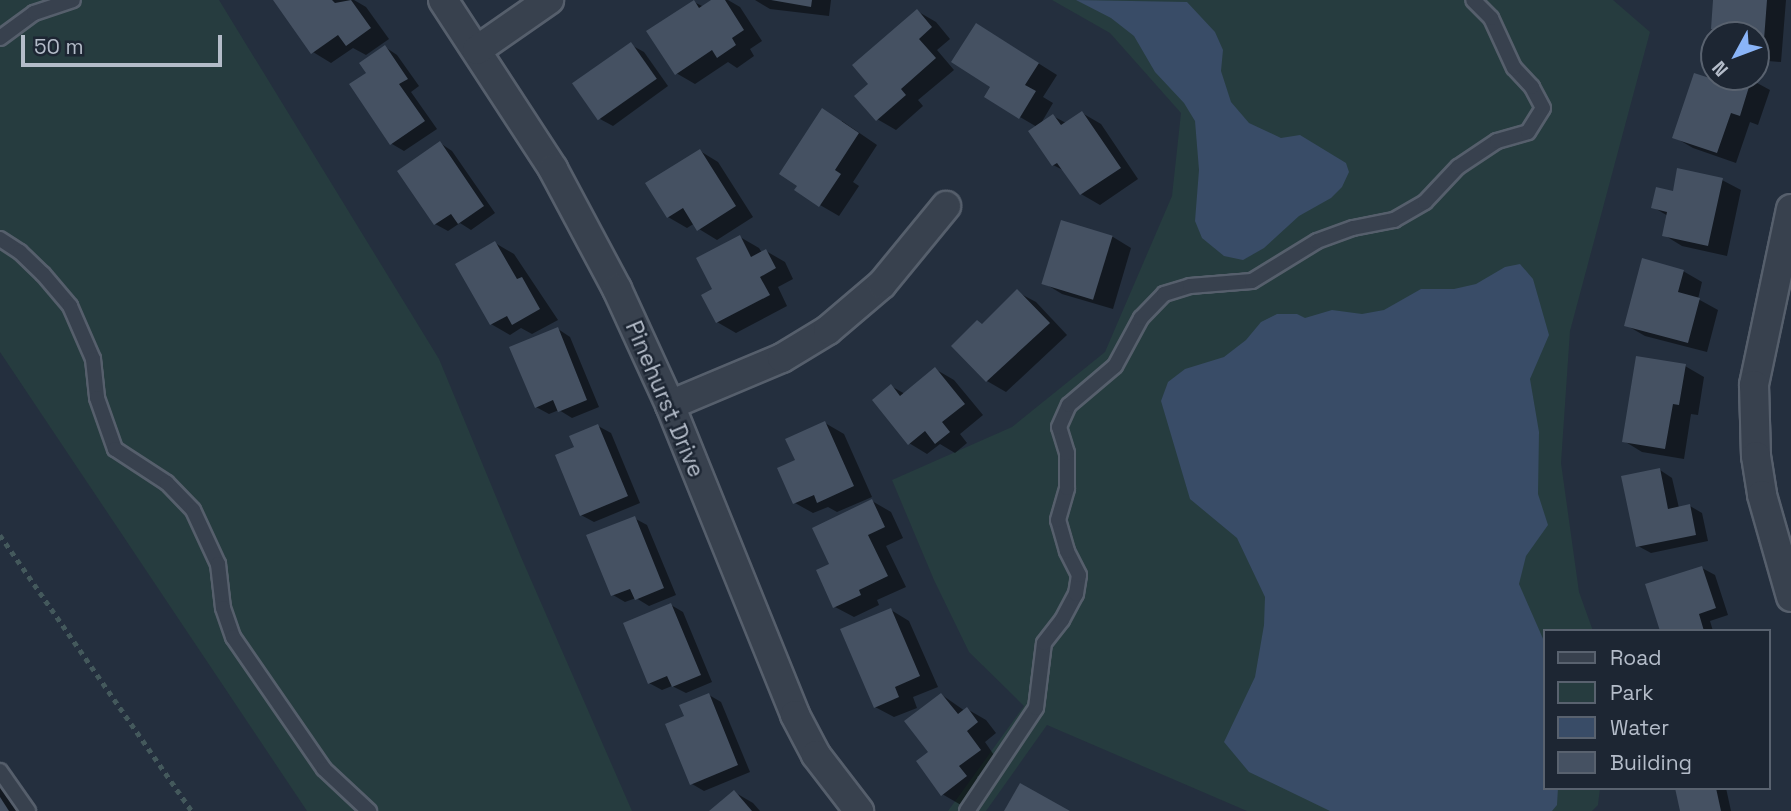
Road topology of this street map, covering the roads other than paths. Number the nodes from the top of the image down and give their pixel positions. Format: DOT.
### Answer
graph roads {
  1 [pos="73,0"];
  2 [pos="443,0"];
  3 [pos="548,0"];
  4 [pos="1473,0"];
  5 [pos="0,38"];
  6 [pos="477,50"];
  7 [pos="946,206"];
  8 [pos="1791,209"];
  9 [pos="0,239"];
  10 [pos="670,405"];
  11 [pos="1791,597"];
  12 [pos="0,771"];
  13 [pos="28,811"];
  14 [pos="369,811"];
  15 [pos="859,811"];
  16 [pos="967,811"];
  1 -- 5 [label="lane"];
  2 -- 6 [label="street, Pinehurst Drive"];
  3 -- 6 [label="street"];
  4 -- 16 [label="lane"];
  6 -- 10 [label="street, Pinehurst Drive"];
  7 -- 10 [label="street"];
  8 -- 11 [label="street"];
  9 -- 14 [label="lane"];
  10 -- 15 [label="street, Pinehurst Drive"];
  12 -- 13 [label="lane"];
}
